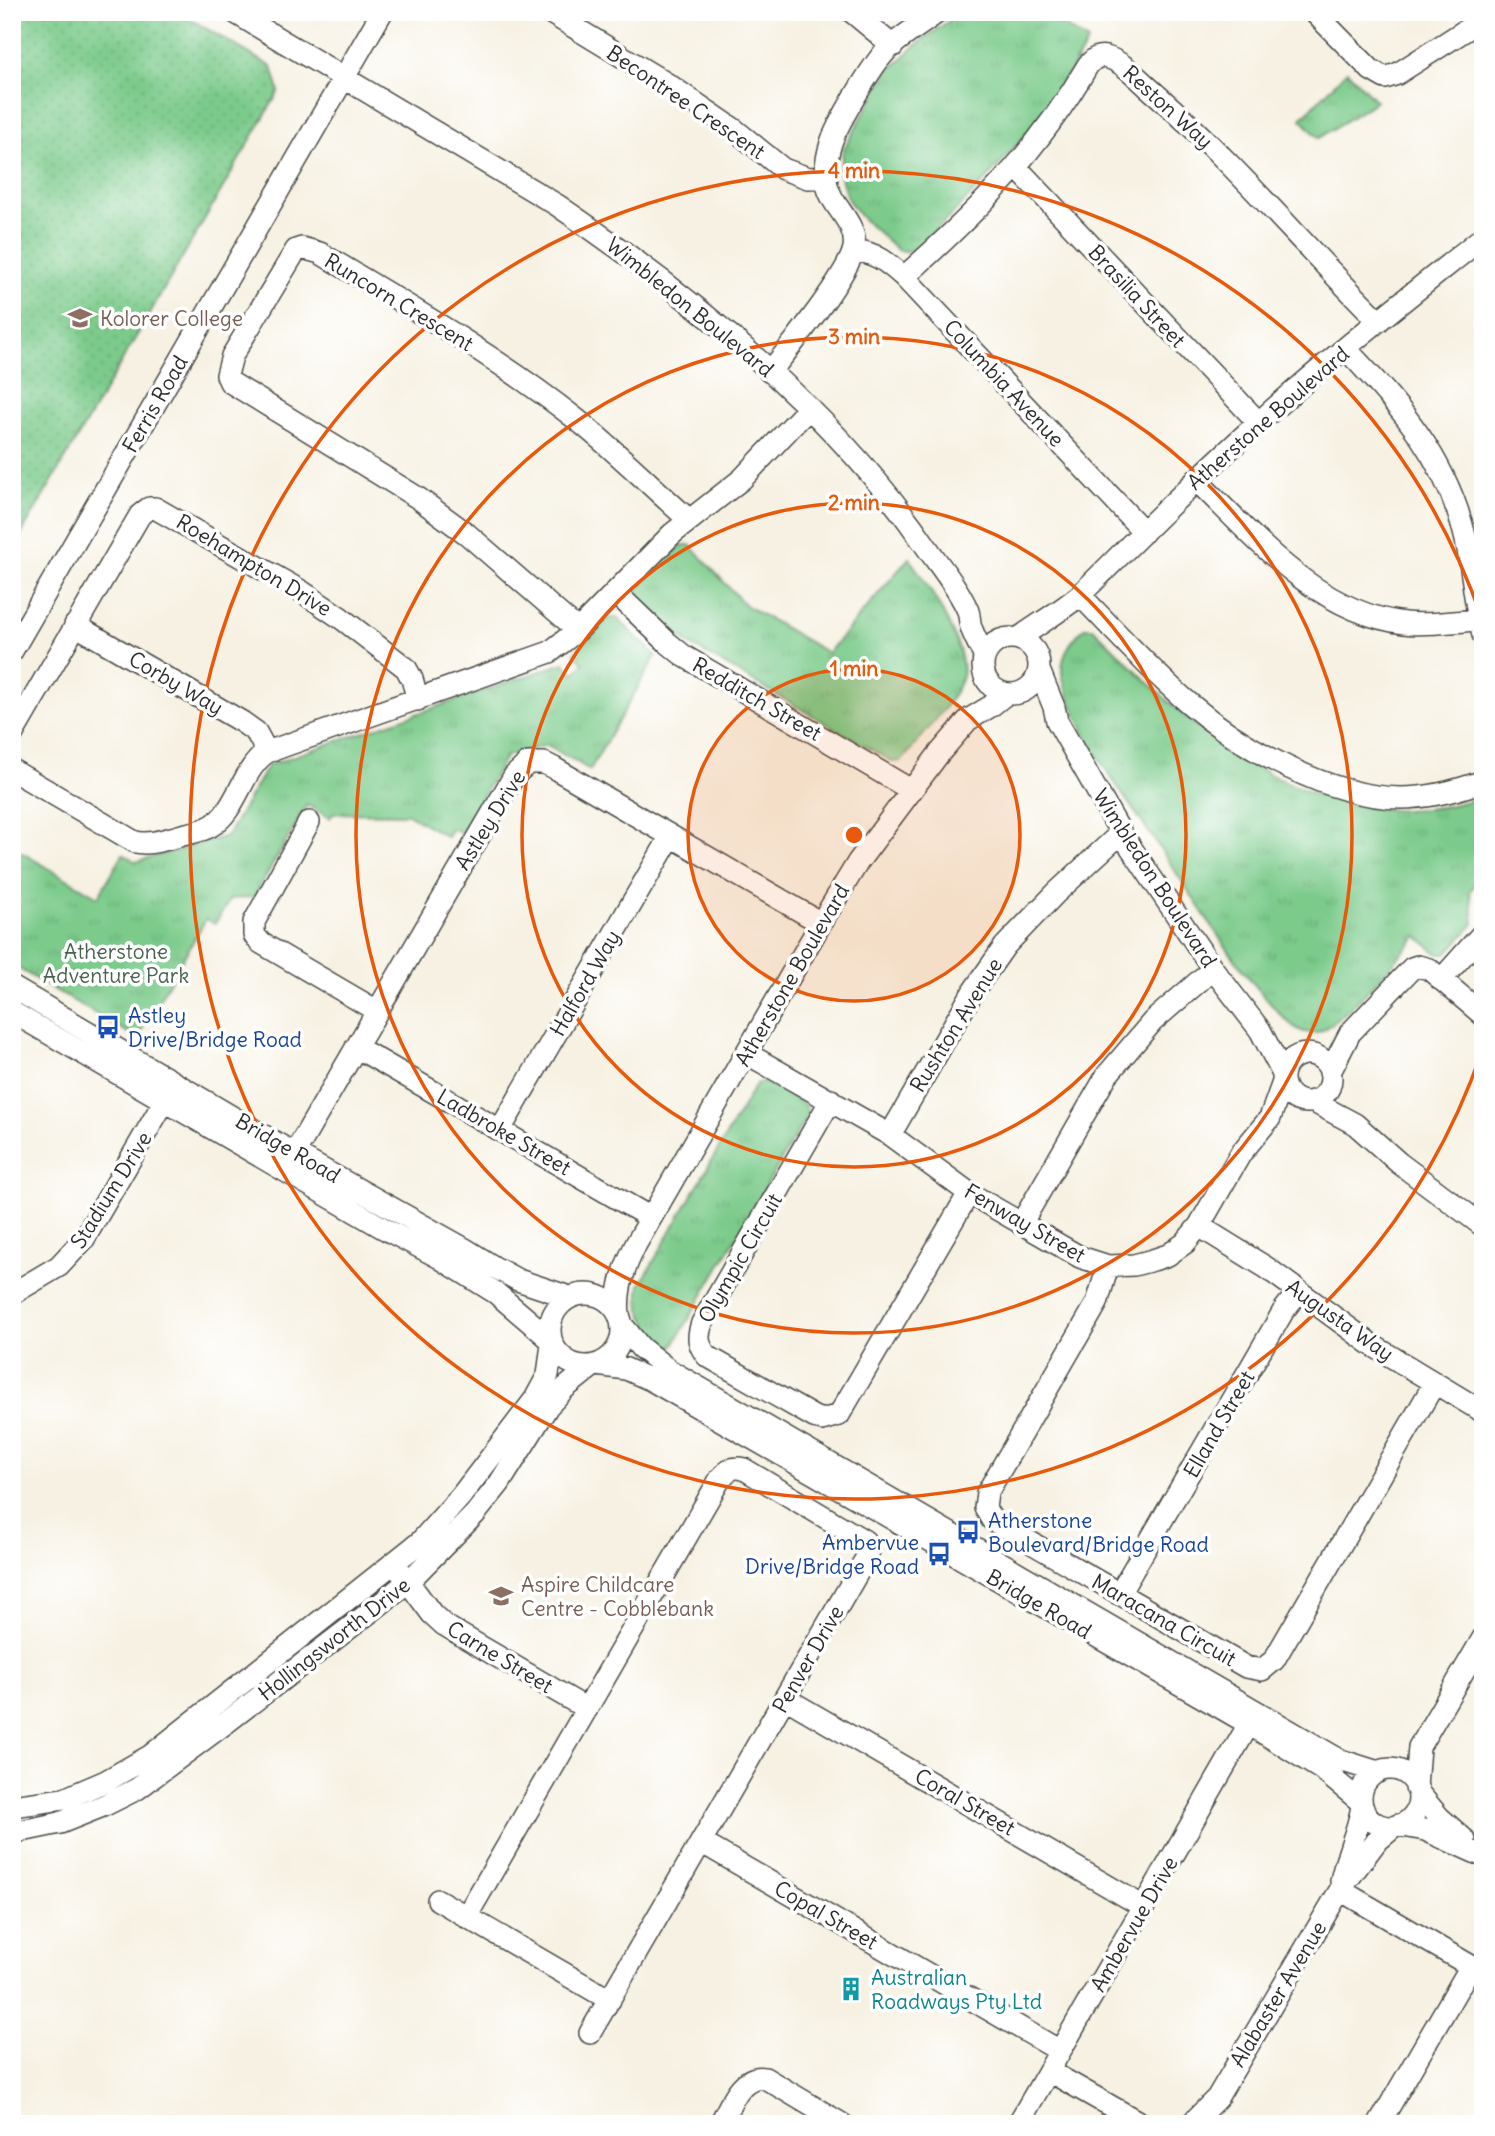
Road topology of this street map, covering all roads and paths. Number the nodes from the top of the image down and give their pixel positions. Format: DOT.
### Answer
graph roads {
  1 [pos="234,12"];
  2 [pos="382,12"];
  3 [pos="550,12"];
  4 [pos="852,12"];
  5 [pos="938,12"];
  6 [pos="1314,12"];
  7 [pos="1483,19"];
  8 [pos="893,46"];
  9 [pos="345,77"];
  10 [pos="1017,168"];
  11 [pos="827,177"];
  12 [pos="1483,237"];
  13 [pos="854,250"];
  14 [pos="904,277"];
  15 [pos="1379,321"];
  16 [pos="1346,349"];
  17 [pos="770,372"];
  18 [pos="809,408"];
  19 [pos="1259,423"];
  20 [pos="1196,480"];
  21 [pos="688,519"];
  22 [pos="1144,532"];
  23 [pos="615,593"];
  24 [pos="1080,595"];
  25 [pos="1063,610"];
  26 [pos="968,612"];
  27 [pos="75,625"];
  28 [pos="1481,627"];
  29 [pos="578,630"];
  30 [pos="1012,638"];
  31 [pos="12,650"];
  32 [pos="1038,661"];
  33 [pos="983,664"];
  34 [pos="1012,693"];
  35 [pos="418,700"];
  36 [pos="968,720"];
  37 [pos="1057,721"];
  38 [pos="12,735"];
  39 [pos="267,752"];
  40 [pos="12,770"];
  41 [pos="1483,781"];
  42 [pos="911,790"];
  43 [pos="309,822"];
  44 [pos="1121,832"];
  45 [pos="671,836"];
  46 [pos="821,923"];
  47 [pos="1483,933"];
  48 [pos="1213,969"];
  49 [pos="1441,980"];
  50 [pos="12,987"];
  51 [pos="377,1011"];
  52 [pos="12,1012"];
  53 [pos="1483,1015"];
  54 [pos="1260,1030"];
  55 [pos="1350,1033"];
  56 [pos="356,1047"];
  57 [pos="746,1053"];
  58 [pos="1304,1054"];
  59 [pos="1330,1077"];
  60 [pos="1283,1078"];
  61 [pos="165,1100"];
  62 [pos="831,1100"];
  63 [pos="1309,1101"];
  64 [pos="1270,1118"];
  65 [pos="1355,1124"];
  66 [pos="500,1130"];
  67 [pos="890,1135"];
  68 [pos="290,1162"];
  69 [pos="969,1193"];
  70 [pos="651,1218"];
  71 [pos="1021,1224"];
  72 [pos="1199,1226"];
  73 [pos="1483,1226"];
  74 [pos="636,1244"];
  75 [pos="1108,1266"];
  76 [pos="1299,1291"];
  77 [pos="12,1294"];
  78 [pos="571,1296"];
  79 [pos="620,1320"];
  80 [pos="551,1342"];
  81 [pos="596,1365"];
  82 [pos="1434,1384"];
  83 [pos="1483,1412"];
  84 [pos="394,1563"];
  85 [pos="408,1582"];
  86 [pos="1119,1594"];
  87 [pos="1483,1638"];
  88 [pos="785,1698"];
  89 [pos="587,1709"];
  90 [pos="1250,1724"];
  91 [pos="189,1739"];
  92 [pos="1419,1747"];
  93 [pos="1382,1771"];
  94 [pos="1417,1790"];
  95 [pos="1362,1804"];
  96 [pos="12,1806"];
  97 [pos="1396,1826"];
  98 [pos="12,1833"];
  99 [pos="701,1842"];
  100 [pos="1483,1854"];
  101 [pos="1339,1890"];
  102 [pos="438,1900"];
  103 [pos="1144,1907"];
  104 [pos="466,1917"];
  105 [pos="1477,1970"];
  106 [pos="610,2000"];
  107 [pos="590,2033"];
  108 [pos="1060,2051"];
  109 [pos="1049,2071"];
  110 [pos="1217,2098"];
  111 [pos="720,2124"];
  112 [pos="842,2124"];
  113 [pos="1018,2124"];
  114 [pos="1143,2124"];
  115 [pos="1191,2124"];
  116 [pos="1212,2124"];
  117 [pos="1379,2124"];
  1 -- 9 [label="street, Wimbledon Boulevard"];
  2 -- 9 [label="street, Ferris Road"];
  3 -- 11 [label="street, Becontree Crescent"];
  4 -- 8 [label="street"];
  5 -- 8 [label="street"];
  6 -- 7 [label="street"];
  8 -- 11 [label="street"];
  9 -- 17 [label="street, Wimbledon Boulevard"];
  9 -- 31 [label="street, Ferris Road"];
  10 -- 14 [label="street, Reston Way"];
  10 -- 15 [label="street, Reston Way"];
  10 -- 19 [label="street, Brasilia Street"];
  11 -- 13 [label="street"];
  12 -- 15 [label="street, Atherstone Boulevard"];
  13 -- 14 [label="street, Columbia Avenue"];
  13 -- 17 [label="street"];
  14 -- 22 [label="street, Columbia Avenue"];
  15 -- 16 [label="street, Atherstone Boulevard"];
  16 -- 19 [label="street, Atherstone Boulevard"];
  16 -- 28 [label="street"];
  17 -- 18 [label="street, Wimbledon Boulevard"];
  18 -- 21 [label="street"];
  18 -- 26 [label="street, Wimbledon Boulevard"];
  19 -- 20 [label="street, Atherstone Boulevard"];
  20 -- 22 [label="street, Atherstone Boulevard"];
  20 -- 28 [label="street"];
  21 -- 23 [label="street"];
  21 -- 29 [label="street, Runcorn Crescent"];
  22 -- 24 [label="street, Atherstone Boulevard"];
  23 -- 29 [label="street"];
  23 -- 42 [label="street, Redditch Street"];
  24 -- 25 [label="street, Atherstone Boulevard"];
  24 -- 41 [label="street"];
  25 -- 30 [label="street, Atherstone Boulevard"];
  25 -- 32 [label="street, Atherstone Boulevard"];
  26 -- 30 [label="street, Wimbledon Boulevard"];
  26 -- 33 [label="street, Wimbledon Boulevard"];
  27 -- 35 [label="street, Roehampton Drive"];
  27 -- 38 [label="street, Roehampton Drive"];
  27 -- 39 [label="street, Corby Way"];
  29 -- 35 [label="street"];
  30 -- 32 [label="street"];
  30 -- 33 [label="street"];
  32 -- 34 [label="street"];
  32 -- 37 [label="street, Wimbledon Boulevard"];
  33 -- 34 [label="street"];
  33 -- 36 [label="street, Atherstone Boulevard"];
  34 -- 36 [label="street, Atherstone Boulevard"];
  34 -- 37 [label="street, Wimbledon Boulevard"];
  35 -- 39 [label="street"];
  36 -- 42 [label="street, Atherstone Boulevard"];
  37 -- 44 [label="street, Wimbledon Boulevard"];
  39 -- 40 [label="street"];
  42 -- 46 [label="street, Atherstone Boulevard"];
  43 -- 51 [label="street"];
  44 -- 48 [label="street, Wimbledon Boulevard"];
  44 -- 67 [label="street, Rushton Avenue"];
  45 -- 46 [label="street, Astley Drive"];
  45 -- 51 [label="street, Astley Drive"];
  45 -- 66 [label="street, Halford Way"];
  46 -- 57 [label="street, Atherstone Boulevard"];
  47 -- 49 [label="street"];
  48 -- 54 [label="street, Wimbledon Boulevard"];
  48 -- 71 [label="street"];
  49 -- 53 [label="street"];
  49 -- 55 [label="street"];
  50 -- 68 [label="street, Bridge Road"];
  51 -- 56 [label="street, Astley Drive"];
  52 -- 61 [label="street, Bridge Road"];
  54 -- 58 [label="street, Wimbledon Boulevard"];
  54 -- 60 [label="street, Wimbledon Boulevard"];
  55 -- 58 [label="street"];
  55 -- 59 [label="street"];
  56 -- 66 [label="street, Ladbroke Street"];
  56 -- 68 [label="street, Astley Drive"];
  57 -- 62 [label="street, Fenway Street"];
  57 -- 70 [label="street, Atherstone Boulevard"];
  58 -- 59 [label="street"];
  58 -- 60 [label="street"];
  59 -- 63 [label="street"];
  59 -- 65 [label="street"];
  60 -- 63 [label="street"];
  60 -- 64 [label="street, Fenway Street"];
  61 -- 68 [label="street, Bridge Road"];
  61 -- 77 [label="street, Stadium Drive"];
  62 -- 67 [label="street, Fenway Street"];
  62 -- 69 [label="street, Olympic Circuit"];
  63 -- 64 [label="street, Fenway Street"];
  63 -- 65 [label="street"];
  64 -- 72 [label="street, Fenway Street"];
  65 -- 73 [label="street"];
  66 -- 70 [label="street, Ladbroke Street"];
  67 -- 69 [label="street, Fenway Street"];
  68 -- 78 [label="street, Bridge Road"];
  68 -- 80 [label="street, Bridge Road"];
  69 -- 71 [label="street, Fenway Street"];
  70 -- 74 [label="street, Atherstone Boulevard"];
  71 -- 75 [label="street, Fenway Street"];
  72 -- 75 [label="street, Fenway Street"];
  72 -- 76 [label="street, Augusta Way"];
  74 -- 78 [label="street, Atherstone Boulevard"];
  74 -- 79 [label="street, Atherstone Boulevard"];
  75 -- 86 [label="street, Maracana Circuit"];
  76 -- 82 [label="street, Augusta Way"];
  76 -- 86 [label="street, Elland Street"];
  78 -- 79 [label="street"];
  78 -- 80 [label="street"];
  79 -- 81 [label="street"];
  79 -- 93 [label="street, Bridge Road"];
  80 -- 81 [label="street"];
  80 -- 84 [label="street, Hollingsworth Drive"];
  81 -- 85 [label="street, Hollingsworth Drive"];
  81 -- 90 [label="street, Bridge Road"];
  82 -- 83 [label="street, Augusta Way"];
  82 -- 86 [label="street, Maracana Circuit"];
  84 -- 85 [label="street, Carne Street"];
  84 -- 91 [label="street, Hollingsworth Drive"];
  85 -- 89 [label="street, Carne Street"];
  85 -- 91 [label="street, Hollingsworth Drive"];
  87 -- 92 [label="street"];
  88 -- 89 [label="street, Penver Drive"];
  88 -- 99 [label="street, Penver Drive"];
  88 -- 103 [label="street, Coral Street"];
  89 -- 104 [label="street, Penver Drive"];
  90 -- 95 [label="street, Bridge Road"];
  90 -- 103 [label="street, Ambervue Drive"];
  91 -- 96 [label="street, Hollingsworth Drive"];
  91 -- 98 [label="street, Hollingsworth Drive"];
  92 -- 93 [label="street"];
  92 -- 94 [label="street"];
  93 -- 94 [label="street"];
  93 -- 95 [label="street"];
  94 -- 97 [label="street"];
  94 -- 100 [label="street"];
  95 -- 97 [label="street"];
  95 -- 101 [label="street, Alabaster Avenue"];
  97 -- 100 [label="street"];
  97 -- 101 [label="street, Alabaster Avenue"];
  99 -- 106 [label="street, Penver Drive"];
  99 -- 108 [label="street, Copal Street"];
  101 -- 105 [label="street"];
  101 -- 110 [label="street, Alabaster Avenue"];
  102 -- 104 [label="street"];
  103 -- 108 [label="street, Ambervue Drive"];
  104 -- 106 [label="street"];
  105 -- 117 [label="street"];
  106 -- 107 [label="street, Penver Drive"];
  108 -- 109 [label="street, Ambervue Drive"];
  109 -- 113 [label="street, Ambervue Drive"];
  109 -- 114 [label="street"];
  110 -- 115 [label="street, Alabaster Avenue"];
  110 -- 116 [label="street, Alabaster Avenue"];
  111 -- 112 [label="street"];
}
